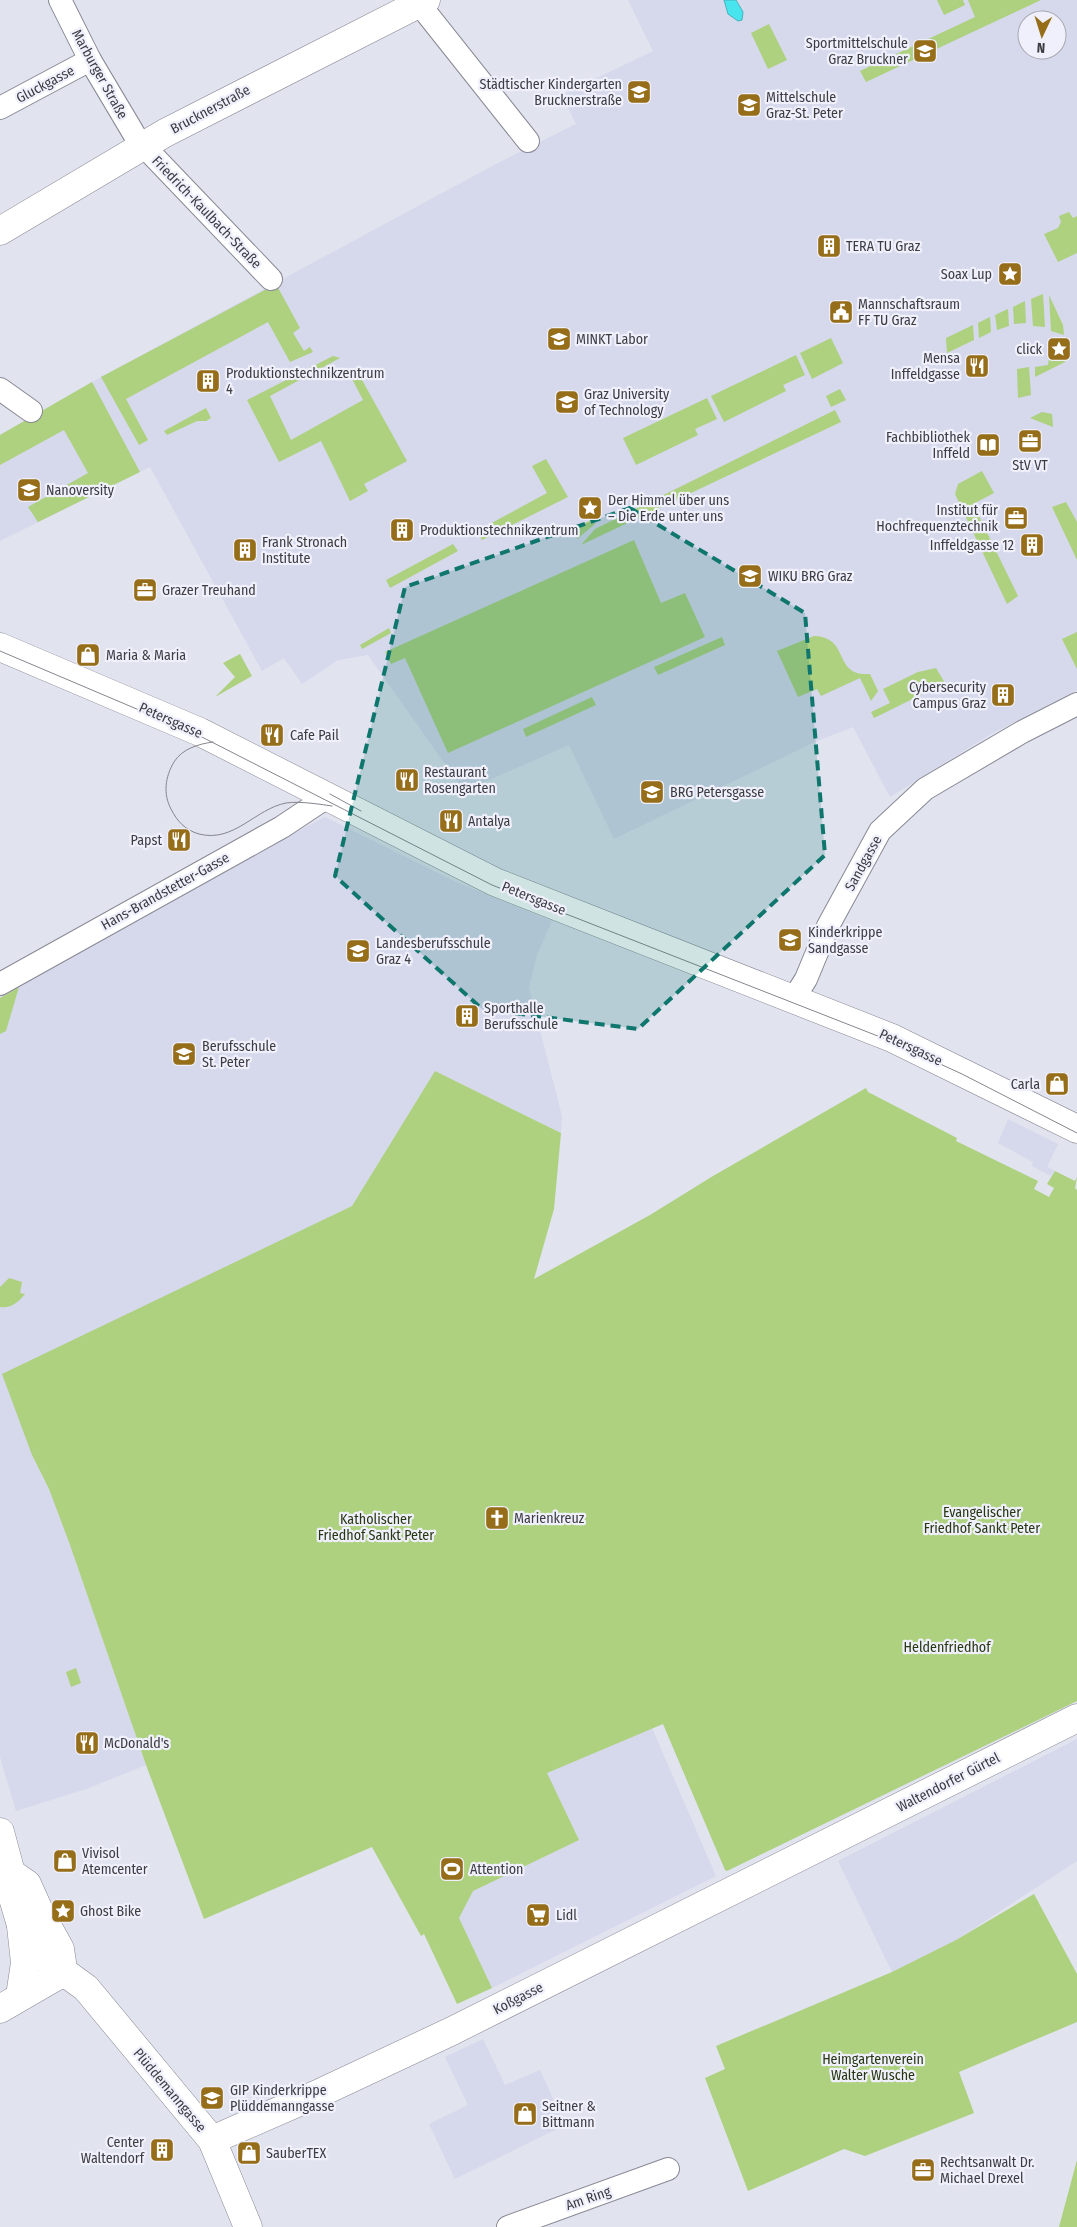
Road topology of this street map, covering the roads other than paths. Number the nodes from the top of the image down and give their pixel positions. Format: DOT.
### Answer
graph roads {
  1 [pos="60,0"];
  2 [pos="420,1"];
  3 [pos="90,60"];
  4 [pos="0,108"];
  5 [pos="528,141"];
  6 [pos="144,146"];
  7 [pos="0,231"];
  8 [pos="270,278"];
  9 [pos="0,389"];
  10 [pos="31,411"];
  11 [pos="0,647"];
  12 [pos="1077,704"];
  13 [pos="327,797"];
  14 [pos="0,984"];
  15 [pos="794,998"];
  16 [pos="1077,1129"];
  17 [pos="1077,1718"];
  18 [pos="0,1832"];
  19 [pos="819,1846"];
  20 [pos="5,1876"];
  21 [pos="21,1925"];
  22 [pos="64,1972"];
  23 [pos="10,2003"];
  24 [pos="212,2140"];
  25 [pos="668,2170"];
  26 [pos="248,2227"];
  27 [pos="508,2227"];
  1 -- 3 [label="street, Marburger Straße"];
  2 -- 5 [label="street"];
  2 -- 6 [label="main road, Brucknerstraße"];
  3 -- 4 [label="street, Gluckgasse"];
  3 -- 6 [label="street, Marburger Straße"];
  6 -- 7 [label="main road, Brucknerstraße"];
  6 -- 8 [label="street, Friedrich-Kaulbach-Straße"];
  9 -- 10 [label="street"];
  11 -- 13 [label="main road, Petersgasse"];
  12 -- 15 [label="street, Sandgasse"];
  13 -- 14 [label="street, Hans-Brandstetter-Gasse"];
  13 -- 15 [label="main road, Petersgasse"];
  15 -- 16 [label="main road, Petersgasse"];
  17 -- 19 [label="main road, Waltendorfer Gürtel"];
  18 -- 20 [label="main road, Plüddemanngasse"];
  19 -- 24 [label="main road, Koßgasse"];
  20 -- 21 [label="main road, Plüddemanngasse"];
  20 -- 22 [label="main road"];
  21 -- 22 [label="main road, Plüddemanngasse"];
  21 -- 23 [label="main road"];
  22 -- 23 [label="main road"];
  22 -- 24 [label="main road, Plüddemanngasse"];
  24 -- 26 [label="main road, Plüddemanngasse"];
  25 -- 27 [label="street, Am Ring"];
}
